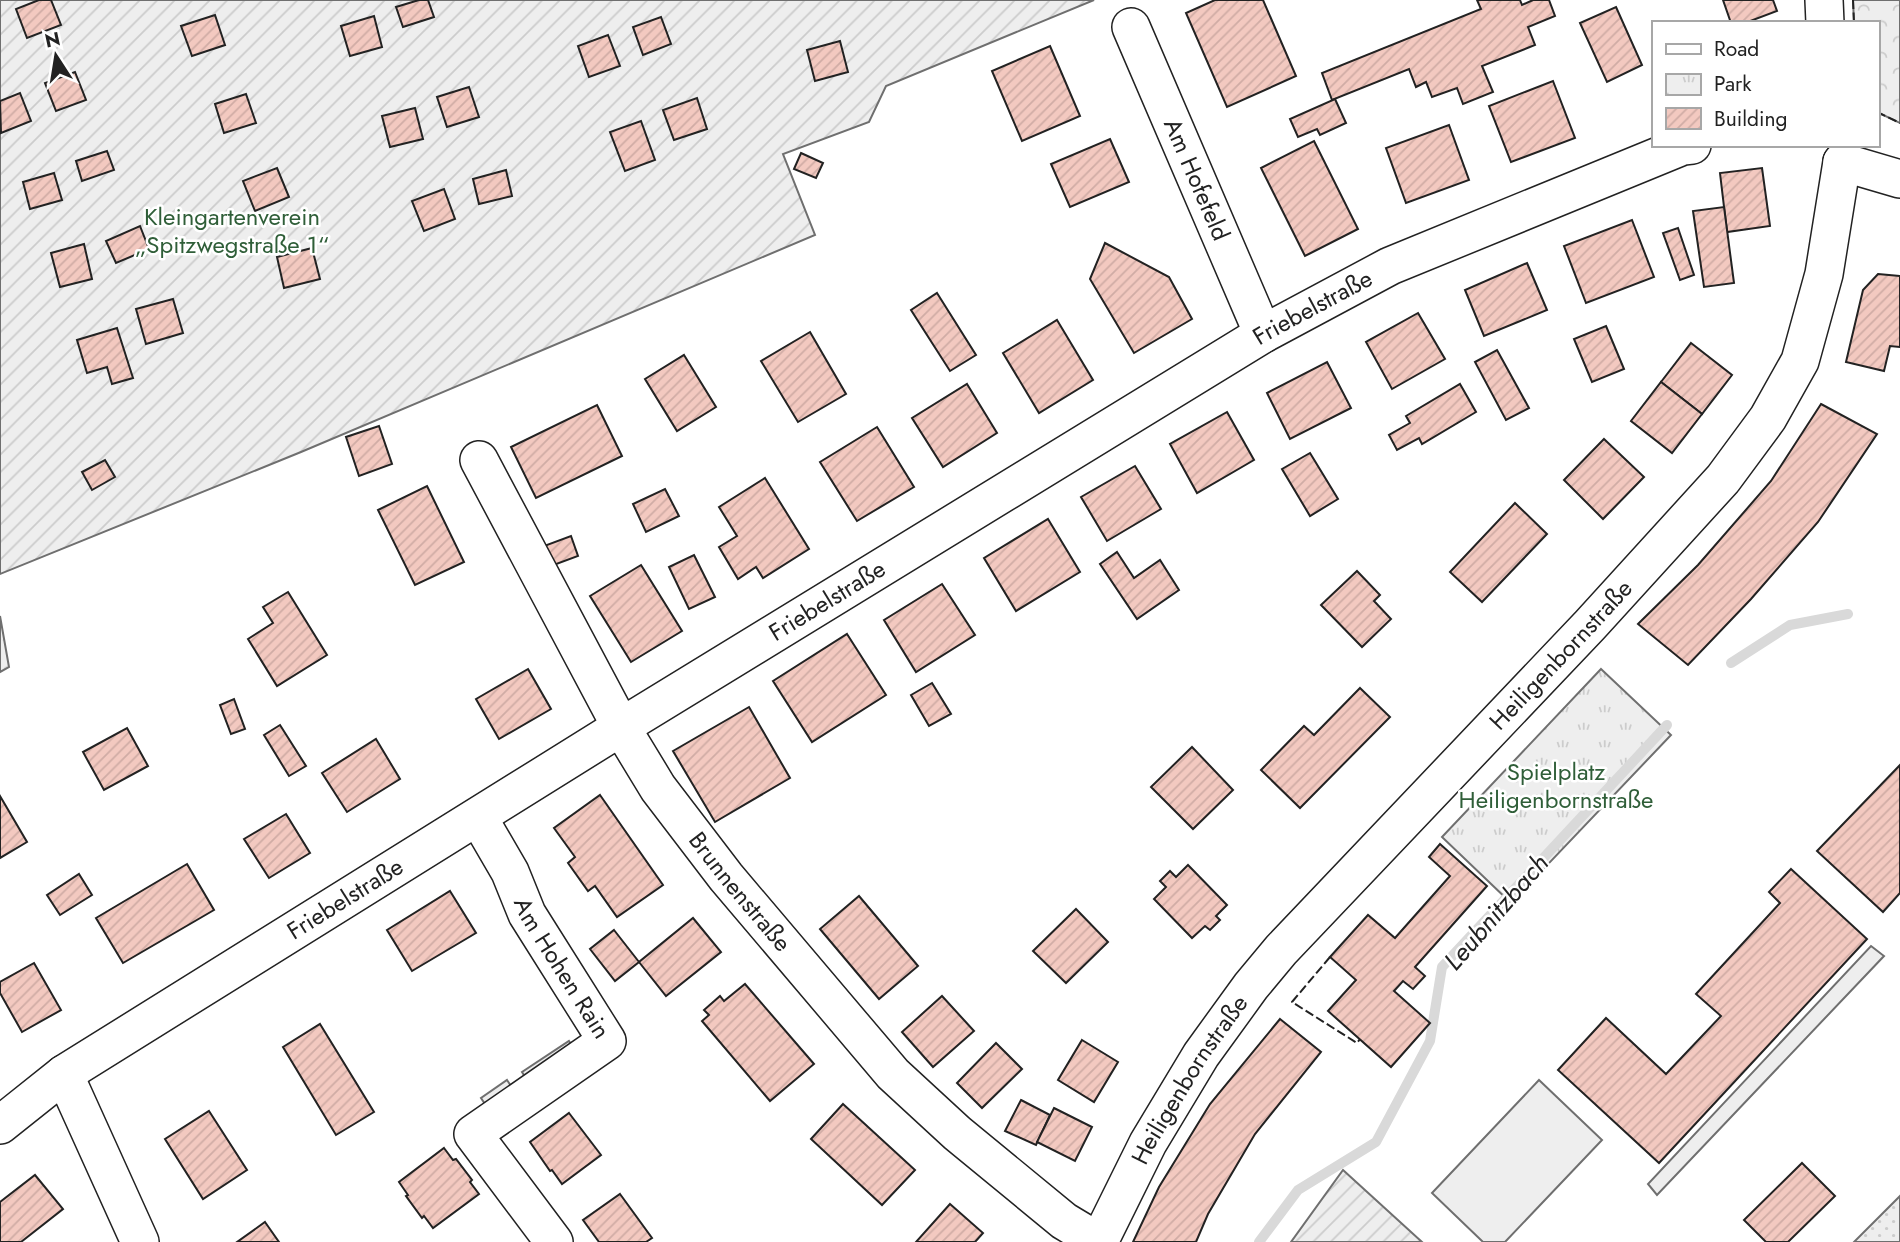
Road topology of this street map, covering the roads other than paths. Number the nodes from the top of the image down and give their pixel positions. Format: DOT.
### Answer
graph roads {
  1 [pos="1824,0"];
  2 [pos="1825,21"];
  3 [pos="1131,27"];
  4 [pos="1680,147"];
  5 [pos="1838,154"];
  6 [pos="1900,178"];
  7 [pos="1263,334"];
  8 [pos="478,460"];
  9 [pos="621,727"];
  10 [pos="478,817"];
  11 [pos="64,1074"];
  12 [pos="0,1125"];
  13 [pos="140,1242"];
  14 [pos="554,1242"];
  15 [pos="1099,1242"];
  1 -- 2 [label="street"];
  3 -- 7 [label="street, Am Hofefeld"];
  4 -- 7 [label="street, Friebelstraße"];
  5 -- 6 [label="street"];
  5 -- 15 [label="street, Heiligenbornstraße"];
  7 -- 9 [label="street, Friebelstraße"];
  8 -- 9 [label="street, Brunnenstraße"];
  9 -- 10 [label="street, Friebelstraße"];
  9 -- 15 [label="street, Brunnenstraße"];
  10 -- 11 [label="street, Friebelstraße"];
  10 -- 14 [label="street, Am Hohen Rain"];
  11 -- 12 [label="street, Friebelstraße"];
  11 -- 13 [label="street"];
}
